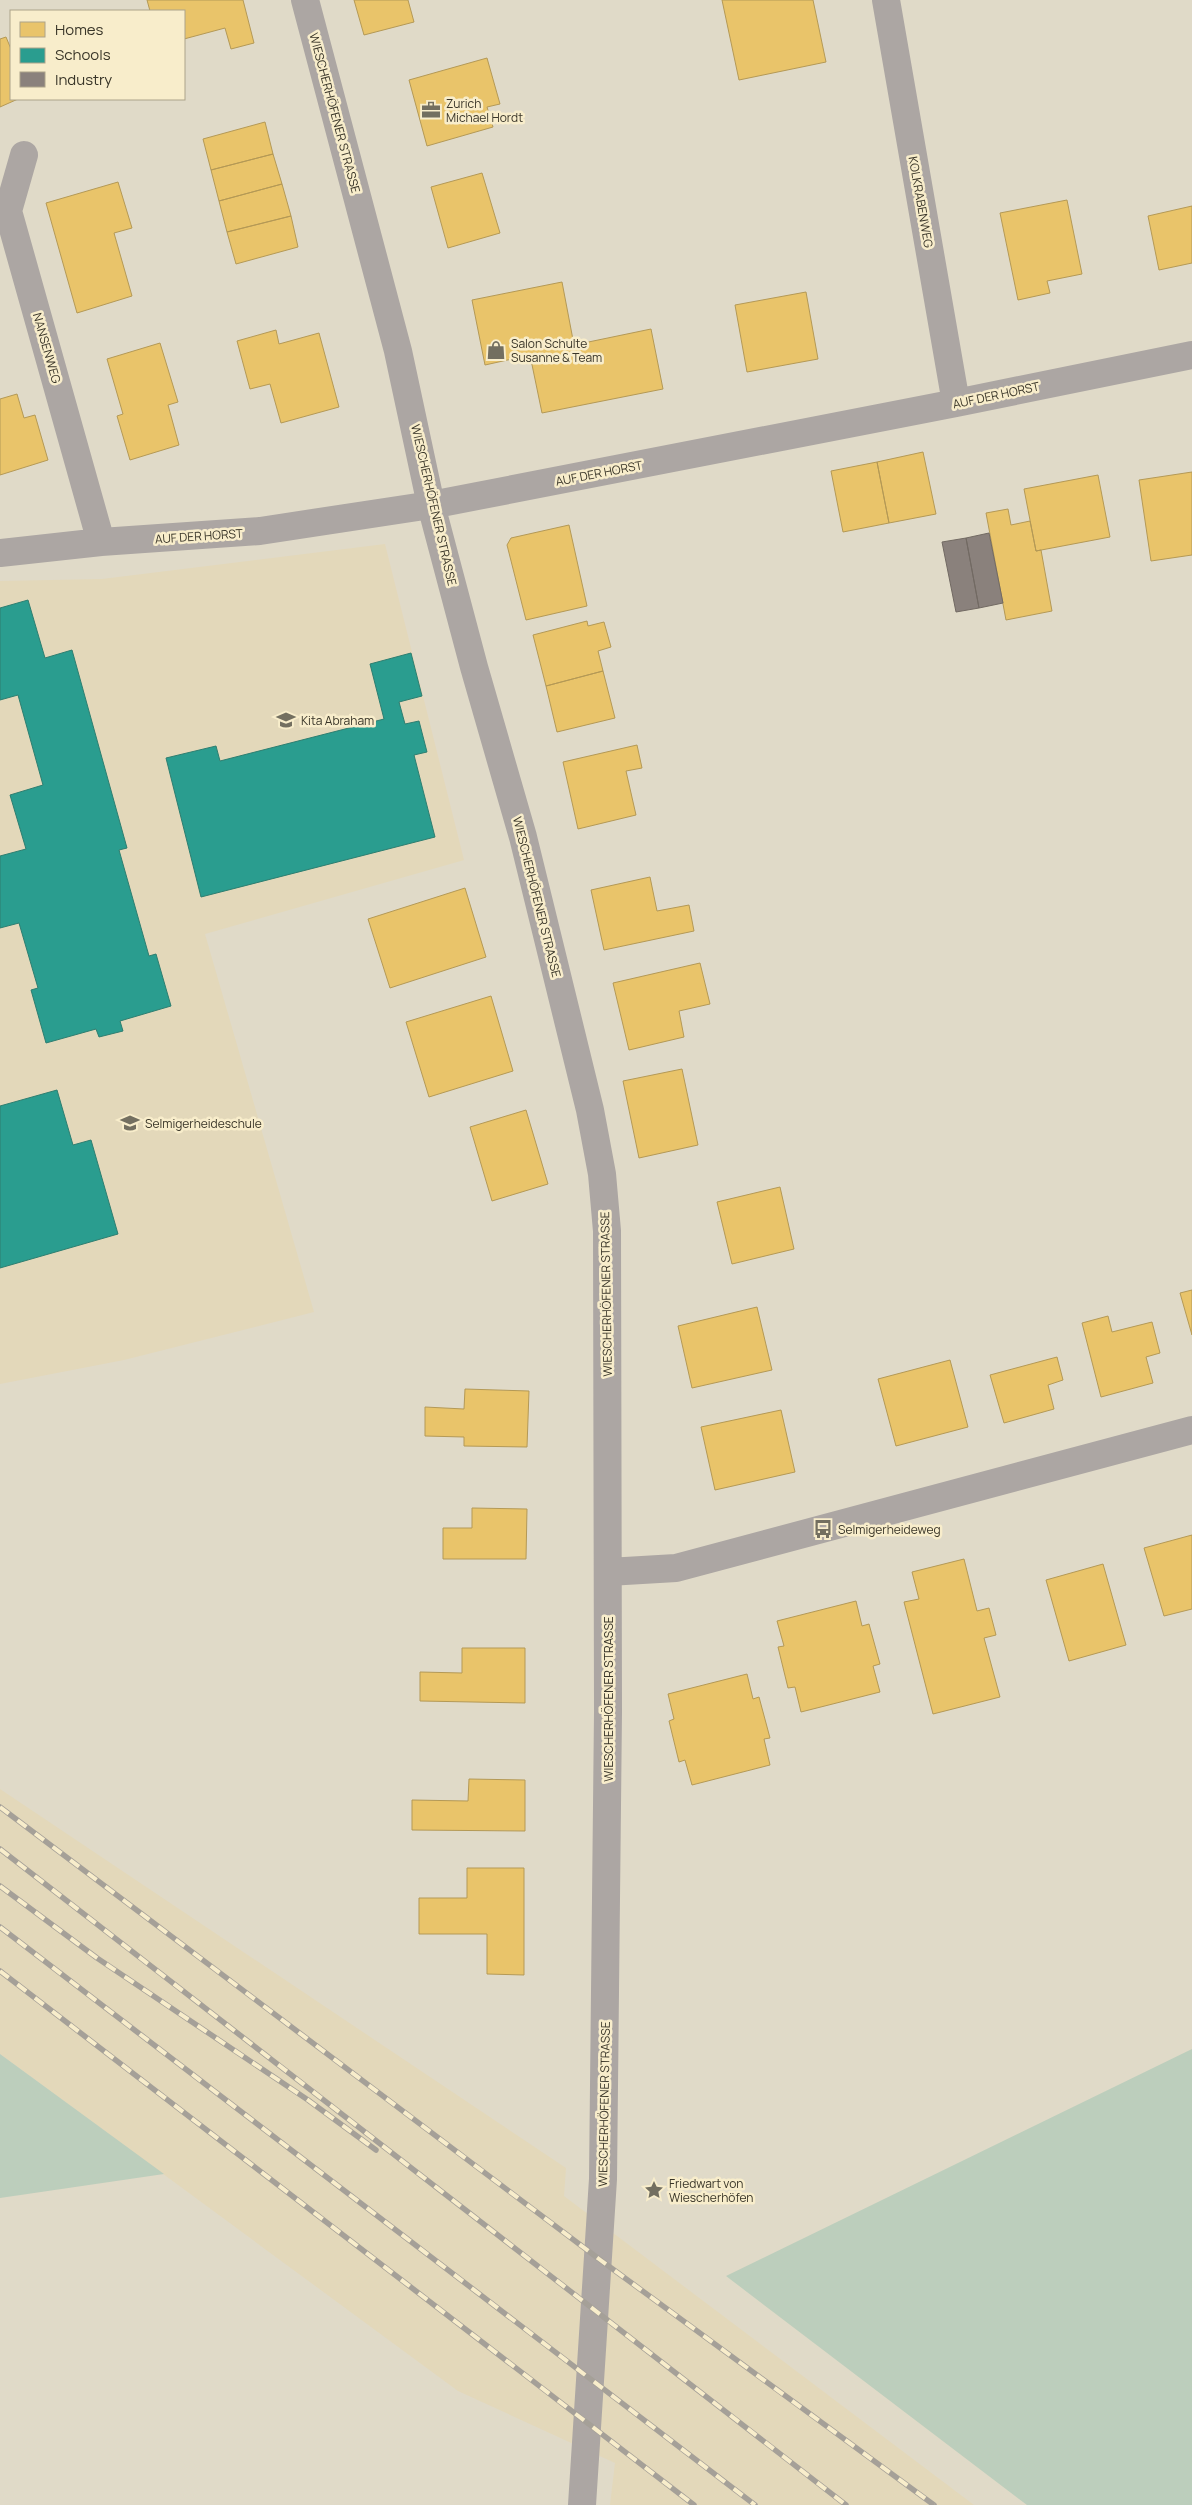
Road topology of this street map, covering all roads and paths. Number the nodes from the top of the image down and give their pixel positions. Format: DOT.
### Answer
graph roads {
  1 [pos="305,0"];
  2 [pos="886,0"];
  3 [pos="24,154"];
  4 [pos="1192,354"];
  5 [pos="956,404"];
  6 [pos="432,505"];
  7 [pos="102,542"];
  8 [pos="0,553"];
  9 [pos="1192,1430"];
  10 [pos="608,1572"];
  11 [pos="582,2505"];
  1 -- 6 [label="street, WIESCHERHÖFENER STRASSE"];
  2 -- 5 [label="street, KOLKRABENWEG"];
  3 -- 7 [label="street, NANSENWEG"];
  4 -- 5 [label="street, AUF DER HORST"];
  5 -- 6 [label="street, AUF DER HORST"];
  6 -- 7 [label="street, AUF DER HORST"];
  6 -- 10 [label="street, WIESCHERHÖFENER STRASSE"];
  7 -- 8 [label="street, AUF DER HORST"];
  9 -- 10 [label="street"];
  10 -- 11 [label="street, WIESCHERHÖFENER STRASSE"];
}
